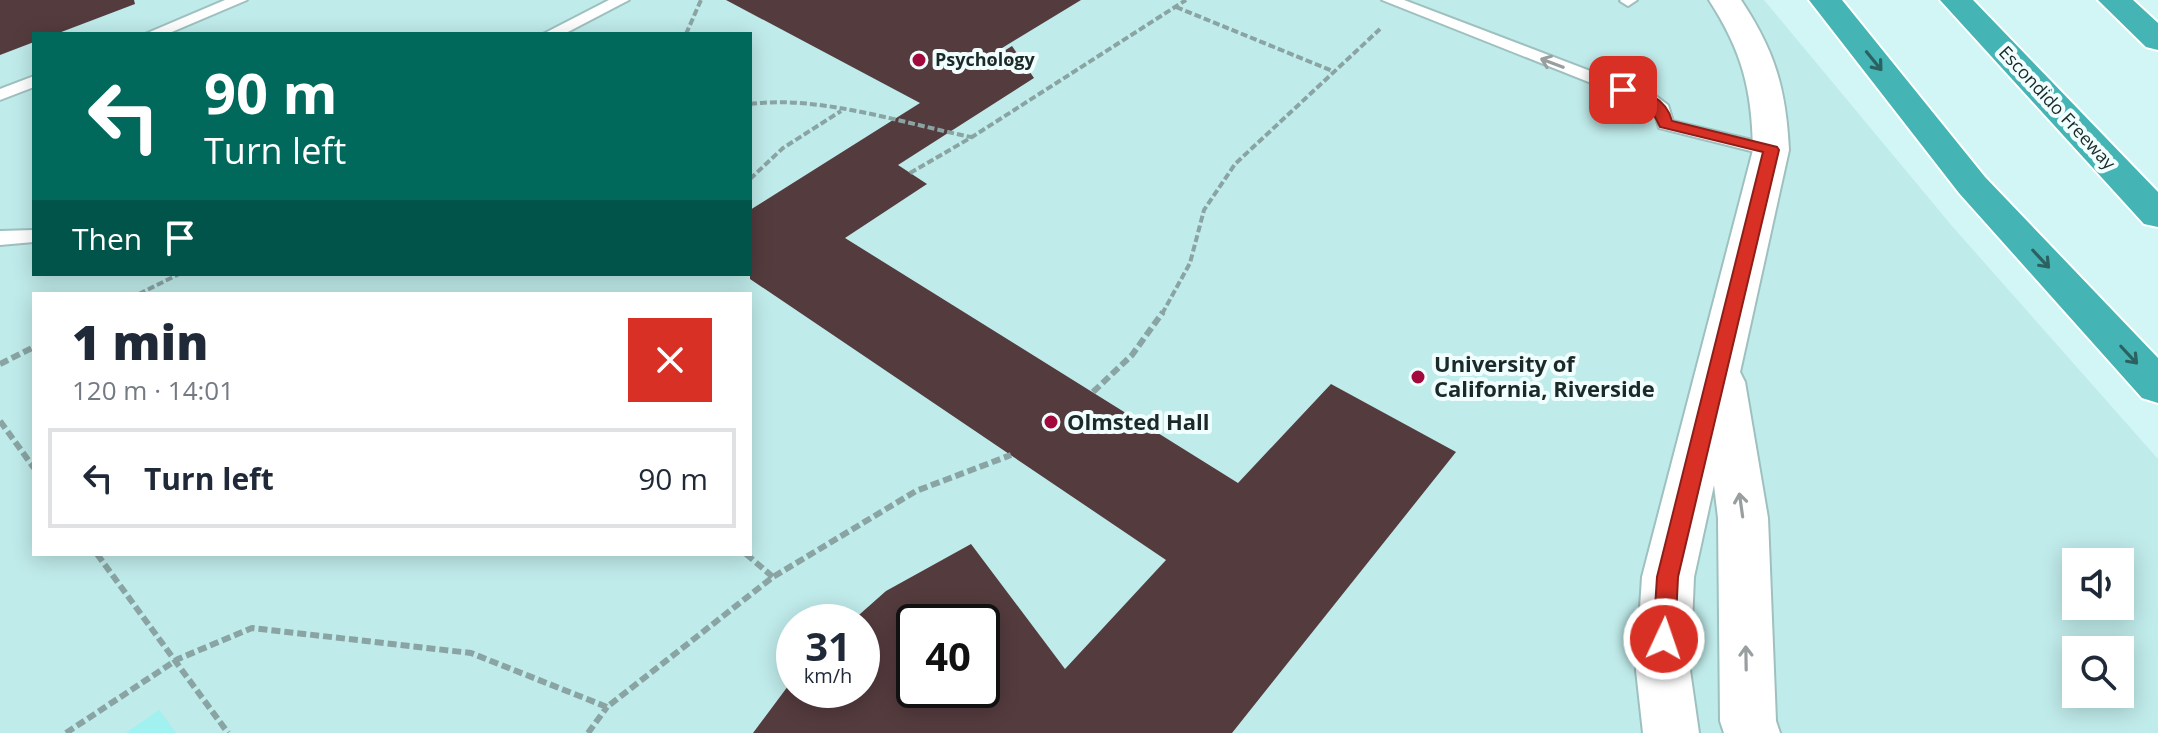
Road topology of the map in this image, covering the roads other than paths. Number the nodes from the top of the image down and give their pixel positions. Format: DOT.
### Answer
graph roads {
  1 [pos="239,0"];
  2 [pos="621,0"];
  3 [pos="1725,0"];
  4 [pos="1825,0"];
  5 [pos="1956,0"];
  6 [pos="2114,0"];
  7 [pos="1398,3"];
  8 [pos="158,32"];
  9 [pos="558,32"];
  10 [pos="2158,40"];
  11 [pos="32,82"];
  12 [pos="0,95"];
  13 [pos="1771,150"];
  14 [pos="2158,215"];
  15 [pos="32,236"];
  16 [pos="0,238"];
  17 [pos="1720,361"];
  18 [pos="2158,386"];
  19 [pos="1671,733"];
  20 [pos="1752,733"];
  1 -- 8 [label="lane"];
  2 -- 9 [label="lane"];
  3 -- 13 [label="street"];
  4 -- 18 [label="highway, one-way"];
  5 -- 14 [label="highway, Escondido Freeway"];
  6 -- 10 [label="highway"];
  13 -- 7 [label="lane, one-way"];
  11 -- 12 [label="lane"];
  13 -- 17 [label="street"];
  15 -- 16 [label="lane"];
  17 -- 19 [label="street"];
  20 -- 17 [label="street, one-way"];
}
